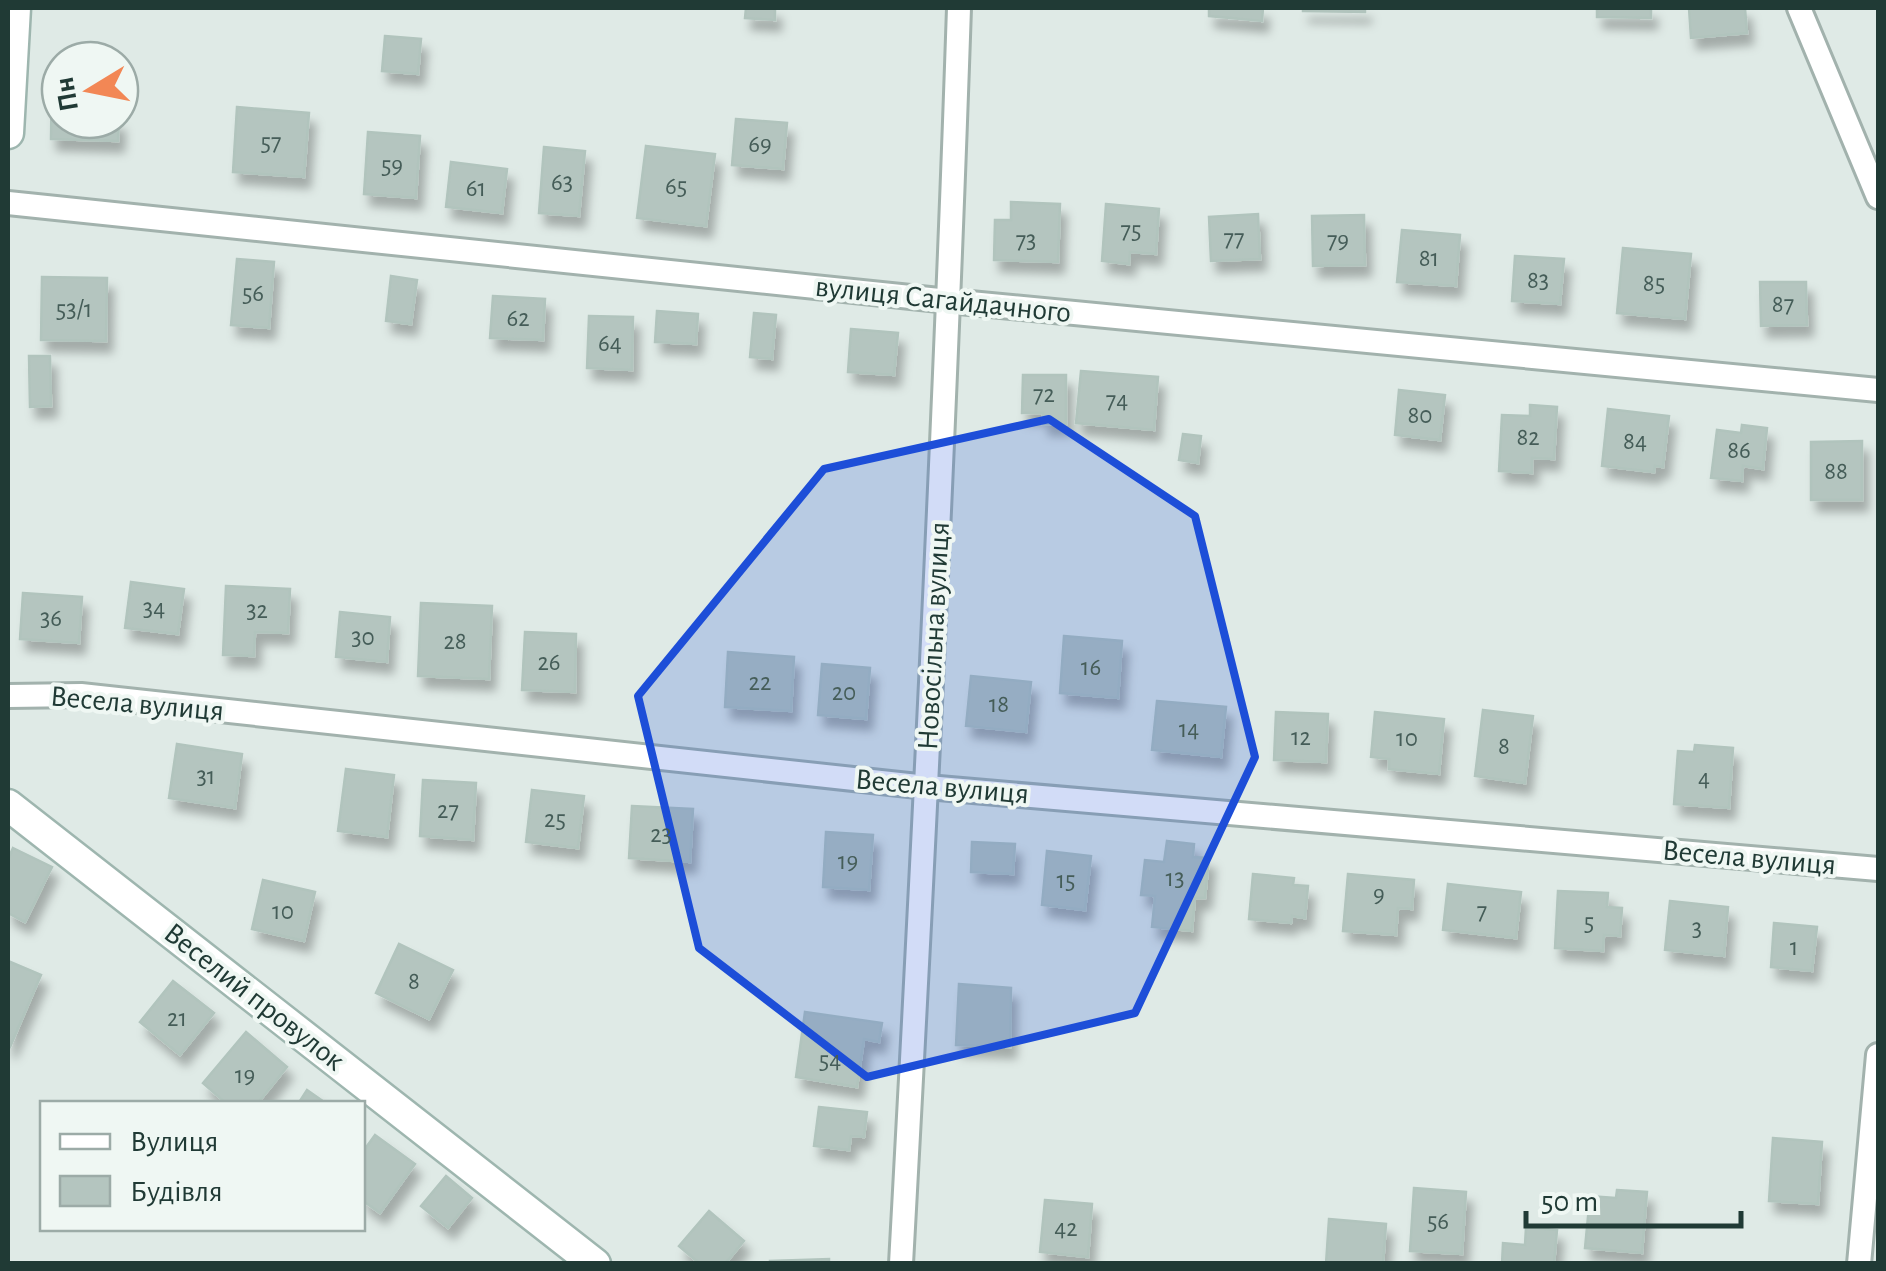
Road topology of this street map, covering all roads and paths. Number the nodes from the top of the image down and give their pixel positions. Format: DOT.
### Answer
graph roads {
  1 [pos="15,8"];
  2 [pos="959,8"];
  3 [pos="1799,8"];
  4 [pos="8,133"];
  5 [pos="1878,197"];
  6 [pos="8,204"];
  7 [pos="949,301"];
  8 [pos="1878,390"];
  9 [pos="8,696"];
  10 [pos="928,787"];
  11 [pos="8,805"];
  12 [pos="1878,869"];
  13 [pos="1878,1055"];
  14 [pos="596,1264"];
  15 [pos="900,1264"];
  16 [pos="1860,1264"];
  1 -- 4 [label="street"];
  2 -- 7 [label="street, Новосільна вулиця"];
  3 -- 5 [label="street"];
  6 -- 7 [label="street, вулиця Сагайдачного"];
  7 -- 8 [label="street, вулиця Сагайдачного"];
  7 -- 10 [label="street, Новосільна вулиця"];
  9 -- 10 [label="street, Весела вулиця"];
  10 -- 12 [label="street, Весела вулиця"];
  10 -- 15 [label="street, Новосільна вулиця"];
  11 -- 14 [label="street, Веселий провулок"];
  13 -- 16 [label="street"];
}
